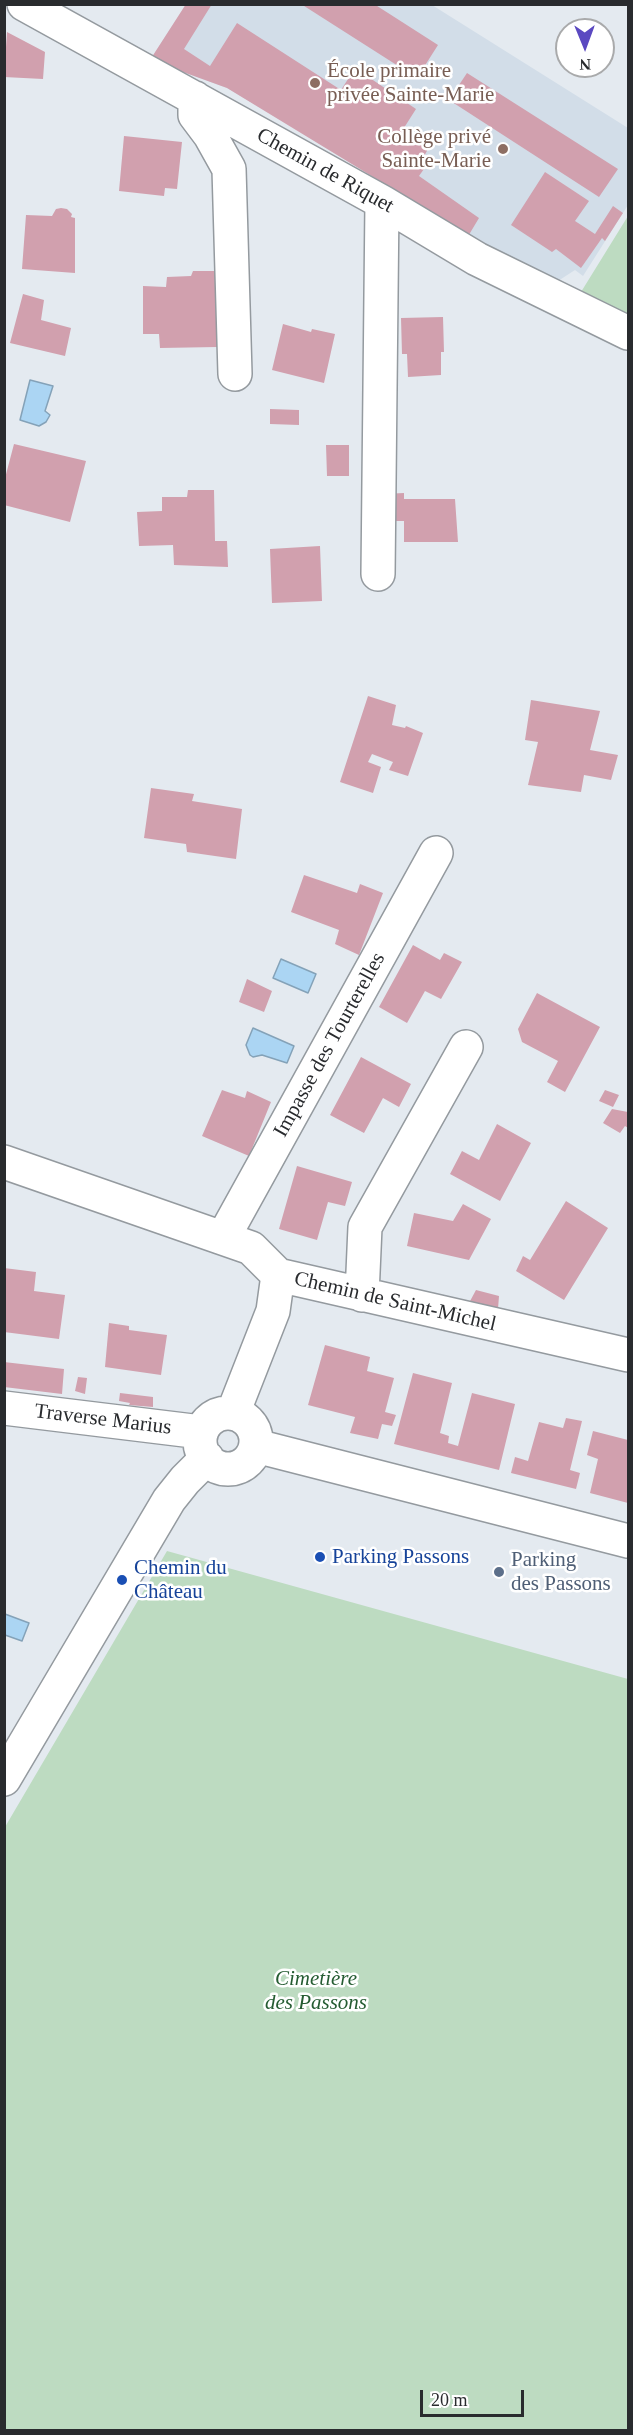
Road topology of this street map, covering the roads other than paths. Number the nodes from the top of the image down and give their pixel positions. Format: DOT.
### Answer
graph roads {
  1 [pos="24,4"];
  2 [pos="195,99"];
  3 [pos="382,202"];
  4 [pos="628,333"];
  5 [pos="235,374"];
  6 [pos="378,574"];
  7 [pos="436,853"];
  8 [pos="466,1047"];
  9 [pos="4,1162"];
  10 [pos="223,1238"];
  11 [pos="278,1275"];
  12 [pos="362,1295"];
  13 [pos="628,1355"];
  14 [pos="4,1408"];
  15 [pos="233,1413"];
  16 [pos="204,1445"];
  17 [pos="256,1446"];
  18 [pos="628,1541"];
  19 [pos="4,1779"];
  1 -- 2 [label="street, Chemin de Riquet"];
  2 -- 3 [label="street, Chemin de Riquet"];
  2 -- 5 [label="street"];
  3 -- 4 [label="street, Chemin de Riquet"];
  3 -- 6 [label="street"];
  7 -- 10 [label="street, Impasse des Tourterelles"];
  8 -- 12 [label="street"];
  9 -- 10 [label="street, Chemin de Saint-Michel"];
  10 -- 11 [label="street, Chemin de Saint-Michel"];
  11 -- 12 [label="street, Chemin de Saint-Michel"];
  11 -- 15 [label="street"];
  12 -- 13 [label="street, Chemin de Saint-Michel"];
  14 -- 16 [label="street, Traverse Marius"];
  15 -- 16 [label="street"];
  15 -- 17 [label="street"];
  16 -- 17 [label="street"];
  16 -- 19 [label="street"];
  17 -- 18 [label="street"];
}
